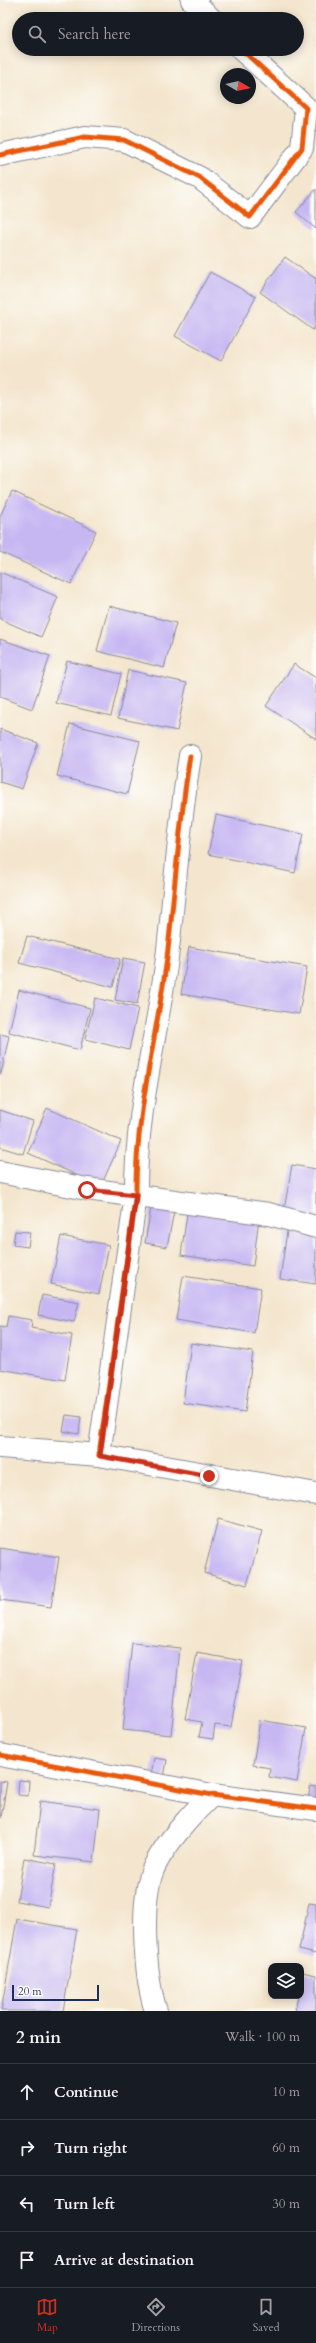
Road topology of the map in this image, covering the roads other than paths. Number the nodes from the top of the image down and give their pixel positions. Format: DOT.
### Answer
graph roads {
  1 [pos="192,0"];
  2 [pos="204,12"];
  3 [pos="249,56"];
  4 [pos="0,156"];
  5 [pos="190,756"];
  6 [pos="0,1172"];
  7 [pos="136,1195"];
  8 [pos="316,1226"];
  9 [pos="0,1447"];
  10 [pos="100,1456"];
  11 [pos="316,1494"];
  12 [pos="0,1755"];
  13 [pos="212,1795"];
  14 [pos="316,1809"];
  15 [pos="156,2011"];
  1 -- 2 [label="street"];
  3 -- 4 [label="street"];
  5 -- 7 [label="street"];
  6 -- 7 [label="street"];
  7 -- 8 [label="street"];
  7 -- 10 [label="street"];
  9 -- 10 [label="street"];
  10 -- 11 [label="street"];
  12 -- 13 [label="street"];
  13 -- 14 [label="street"];
  13 -- 15 [label="street"];
}
